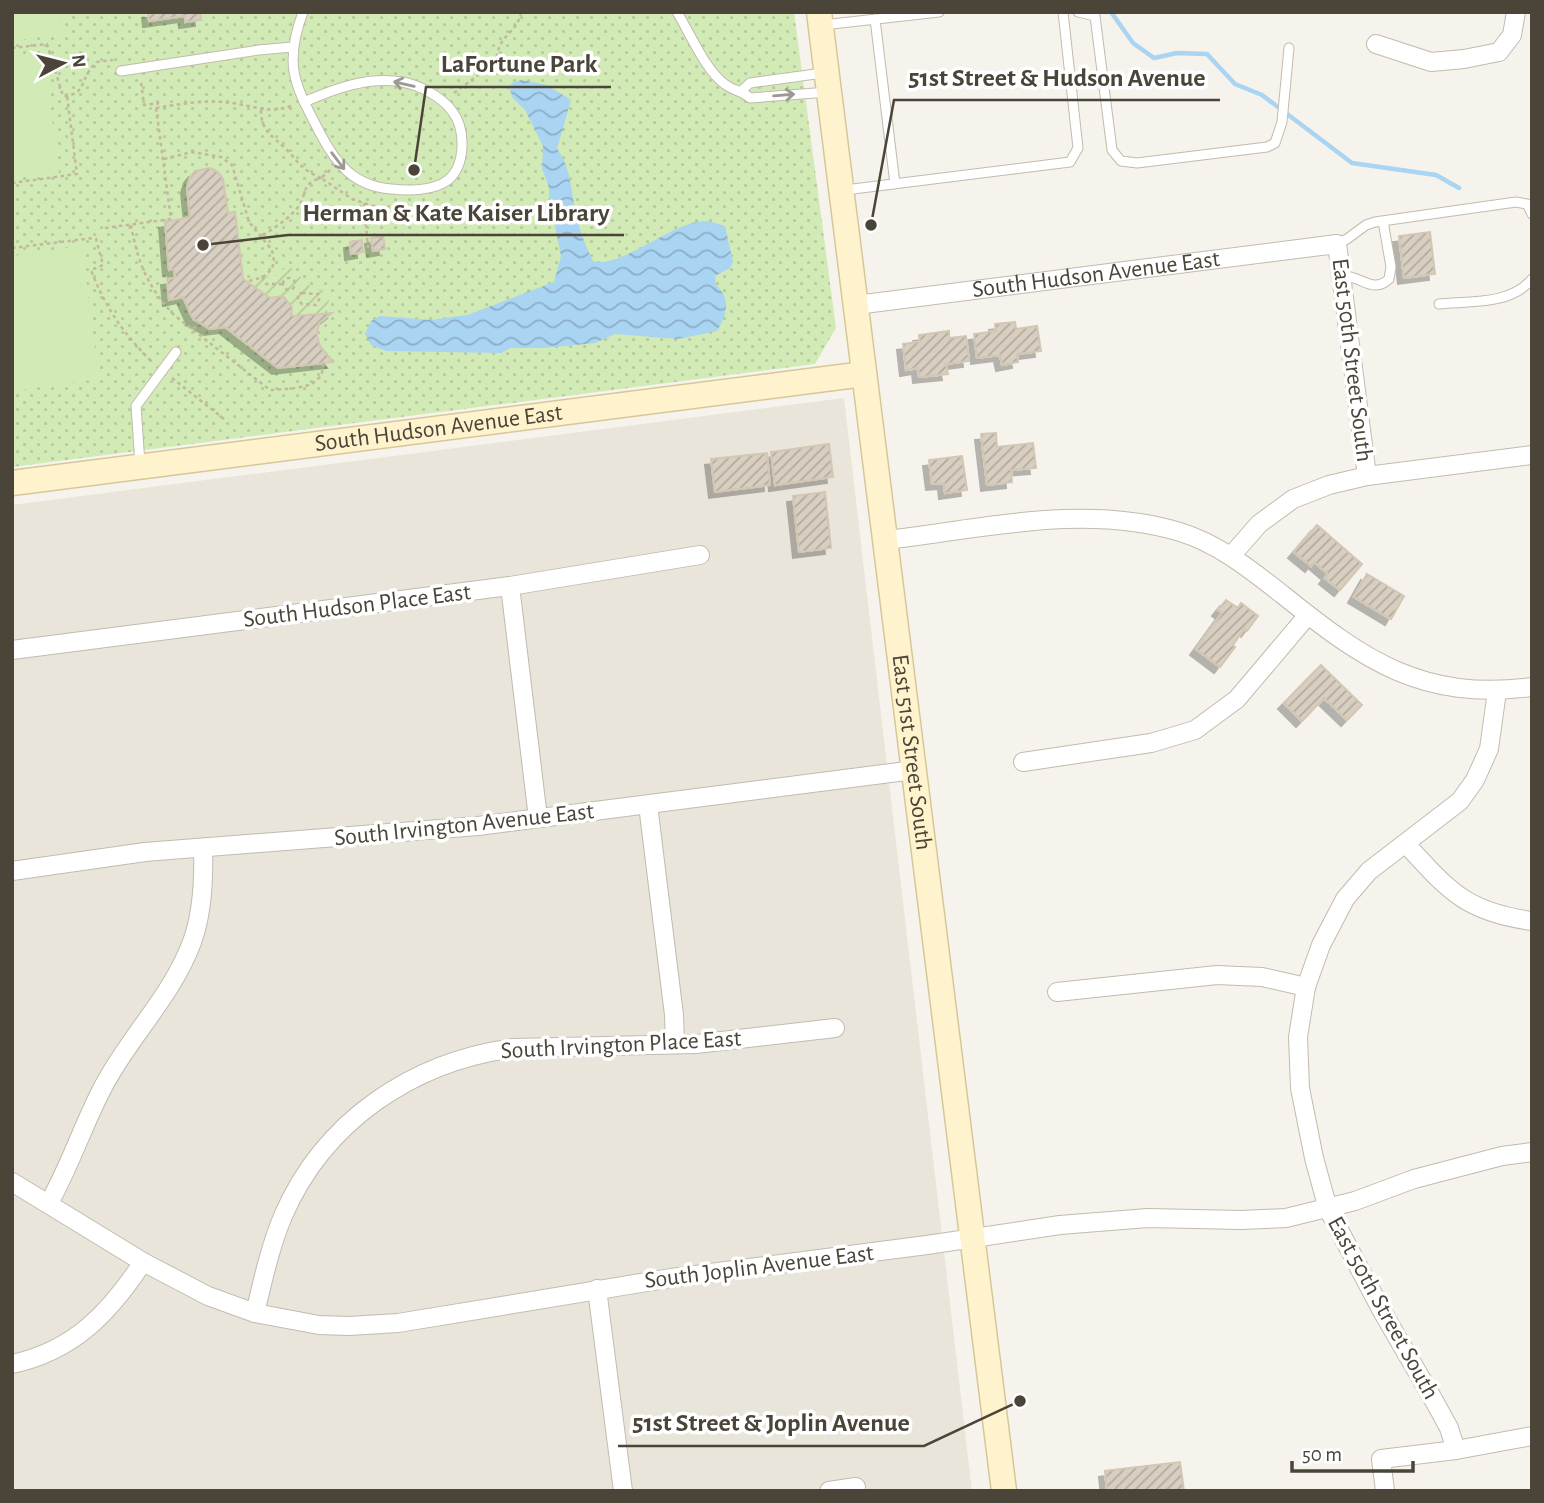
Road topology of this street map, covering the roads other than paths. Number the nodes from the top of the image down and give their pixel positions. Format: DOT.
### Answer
graph roads {
  1 [pos="303,12"];
  2 [pos="677,12"];
  3 [pos="939,12"];
  4 [pos="1063,12"];
  5 [pos="1078,12"];
  6 [pos="1516,12"];
  7 [pos="1098,14"];
  8 [pos="820,19"];
  9 [pos="875,19"];
  10 [pos="1376,44"];
  11 [pos="292,47"];
  12 [pos="1289,48"];
  13 [pos="121,71"];
  14 [pos="827,82"];
  15 [pos="741,90"];
  16 [pos="304,102"];
  17 [pos="895,184"];
  18 [pos="841,191"];
  19 [pos="1532,214"];
  20 [pos="1383,221"];
  21 [pos="1337,244"];
  22 [pos="1341,276"];
  23 [pos="1532,279"];
  24 [pos="1439,304"];
  25 [pos="856,305"];
  26 [pos="176,352"];
  27 [pos="864,374"];
  28 [pos="1532,455"];
  29 [pos="141,466"];
  30 [pos="1367,476"];
  31 [pos="12,482"];
  32 [pos="886,540"];
  33 [pos="700,555"];
  34 [pos="1231,556"];
  35 [pos="510,586"];
  36 [pos="1308,615"];
  37 [pos="12,650"];
  38 [pos="1532,687"];
  39 [pos="1497,691"];
  40 [pos="1023,762"];
  41 [pos="914,770"];
  42 [pos="648,805"];
  43 [pos="538,818"];
  44 [pos="1406,844"];
  45 [pos="203,848"];
  46 [pos="12,871"];
  47 [pos="1532,921"];
  48 [pos="1306,987"];
  49 [pos="1057,992"];
  50 [pos="835,1028"];
  51 [pos="675,1045"];
  52 [pos="1532,1152"];
  53 [pos="12,1182"];
  54 [pos="49,1203"];
  55 [pos="1328,1209"];
  56 [pos="973,1238"];
  57 [pos="143,1262"];
  58 [pos="597,1289"];
  59 [pos="255,1313"];
  60 [pos="12,1364"];
  61 [pos="1532,1436"];
  62 [pos="1456,1450"];
  63 [pos="856,1487"];
  64 [pos="623,1491"];
  65 [pos="829,1491"];
  66 [pos="1004,1491"];
  67 [pos="1385,1491"];
  1 -- 11 [label="lane"];
  2 -- 15 [label="lane"];
  3 -- 9 [label="lane"];
  4 -- 17 [label="lane"];
  5 -- 7 [label="lane"];
  6 -- 10 [label="street"];
  7 -- 12 [label="lane"];
  8 -- 9 [label="lane"];
  8 -- 14 [label="main road, East 51st Street South"];
  9 -- 17 [label="lane"];
  11 -- 13 [label="lane"];
  11 -- 16 [label="lane"];
  14 -- 15 [label="lane"];
  15 -- 14 [label="lane, one-way"];
  14 -- 18 [label="main road, East 51st Street South"];
  16 -- 16 [label="lane, one-way"];
  17 -- 18 [label="lane"];
  18 -- 25 [label="main road, East 51st Street South"];
  19 -- 20 [label="lane"];
  20 -- 21 [label="lane"];
  20 -- 22 [label="lane"];
  21 -- 22 [label="street, East 50th Street South"];
  21 -- 25 [label="street, South Hudson Avenue East"];
  22 -- 30 [label="street, East 50th Street South"];
  23 -- 24 [label="lane"];
  25 -- 27 [label="main road, East 51st Street South"];
  26 -- 29 [label="lane"];
  27 -- 29 [label="main road, South Hudson Avenue East"];
  27 -- 32 [label="main road, East 51st Street South"];
  28 -- 30 [label="street"];
  29 -- 31 [label="main road, South Hudson Avenue East"];
  30 -- 34 [label="street"];
  32 -- 34 [label="street"];
  32 -- 41 [label="main road, East 51st Street South"];
  33 -- 35 [label="street, South Hudson Place East"];
  34 -- 36 [label="street"];
  35 -- 37 [label="street, South Hudson Place East"];
  35 -- 43 [label="street"];
  36 -- 39 [label="street"];
  36 -- 40 [label="street"];
  38 -- 39 [label="street"];
  39 -- 44 [label="street, East 50th Street South"];
  41 -- 42 [label="street, South Irvington Avenue East"];
  41 -- 56 [label="main road, East 51st Street South"];
  42 -- 43 [label="street, South Irvington Avenue East"];
  42 -- 51 [label="street"];
  43 -- 45 [label="street, South Irvington Avenue East"];
  44 -- 47 [label="street"];
  44 -- 48 [label="street, East 50th Street South"];
  45 -- 46 [label="street, South Irvington Avenue East"];
  45 -- 54 [label="street"];
  48 -- 49 [label="street"];
  48 -- 55 [label="street, East 50th Street South"];
  50 -- 51 [label="street, South Irvington Place East"];
  51 -- 59 [label="street, South Irvington Place East"];
  52 -- 55 [label="street, South Joplin Avenue East"];
  53 -- 54 [label="street, South Joplin Avenue East"];
  54 -- 57 [label="street, South Joplin Avenue East"];
  55 -- 56 [label="street, South Joplin Avenue East"];
  55 -- 62 [label="street, East 50th Street South"];
  56 -- 58 [label="street, South Joplin Avenue East"];
  56 -- 66 [label="main road, East 51st Street South"];
  57 -- 59 [label="street, South Joplin Avenue East"];
  57 -- 60 [label="street"];
  58 -- 59 [label="street, South Joplin Avenue East"];
  58 -- 64 [label="street"];
  61 -- 62 [label="street"];
  62 -- 67 [label="street"];
  63 -- 65 [label="street"];
}
